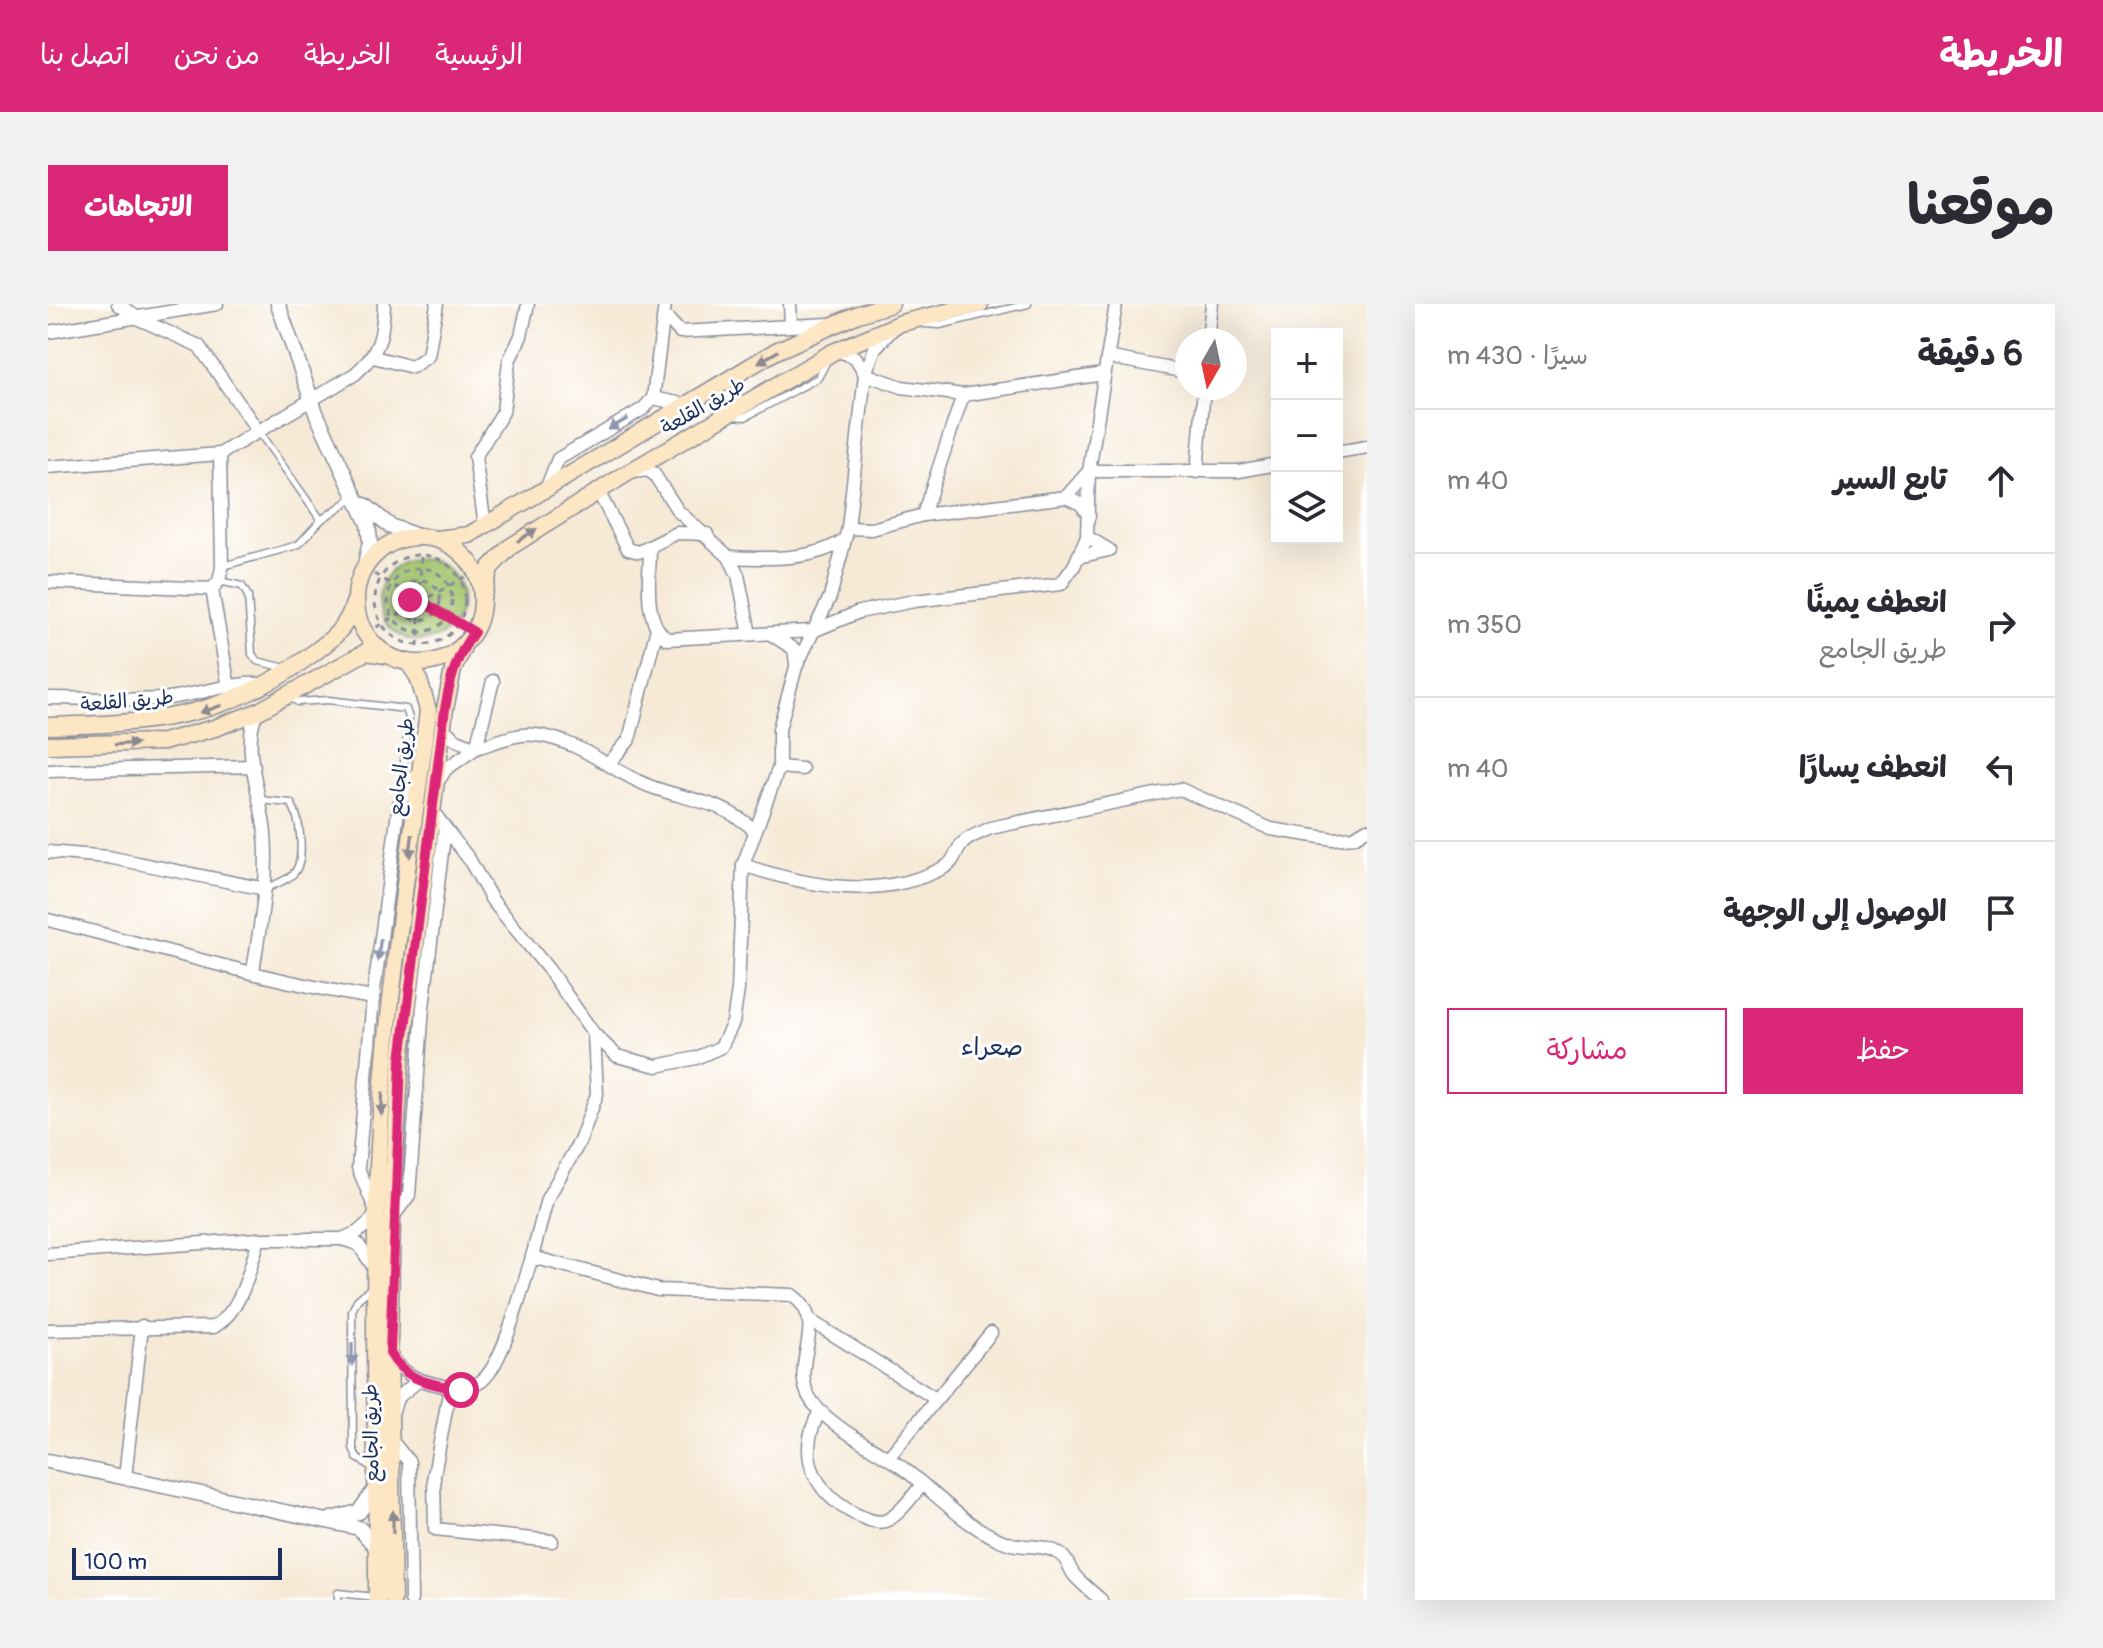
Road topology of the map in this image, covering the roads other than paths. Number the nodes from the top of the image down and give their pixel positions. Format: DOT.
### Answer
graph roads {
  1 [pos="118,304"];
  2 [pos="217,304"];
  3 [pos="278,304"];
  4 [pos="384,304"];
  5 [pos="437,304"];
  6 [pos="528,304"];
  7 [pos="790,304"];
  8 [pos="891,304"];
  9 [pos="980,304"];
  10 [pos="1028,304"];
  11 [pos="1116,304"];
  12 [pos="1212,304"];
  13 [pos="665,309"];
  14 [pos="858,309"];
  15 [pos="139,319"];
  16 [pos="901,323"];
  17 [pos="836,324"];
  18 [pos="791,326"];
  19 [pos="1209,328"];
  20 [pos="48,332"];
  21 [pos="680,332"];
  22 [pos="661,346"];
  23 [pos="835,351"];
  24 [pos="374,357"];
  25 [pos="1107,357"];
  26 [pos="1175,370"];
  27 [pos="865,374"];
  28 [pos="1104,374"];
  29 [pos="656,382"];
  30 [pos="963,395"];
  31 [pos="311,398"];
  32 [pos="653,398"];
  33 [pos="666,400"];
  34 [pos="1203,400"];
  35 [pos="687,405"];
  36 [pos="258,431"];
  37 [pos="1367,447"];
  38 [pos="1343,451"];
  39 [pos="220,454"];
  40 [pos="1271,465"];
  41 [pos="48,467"];
  42 [pos="1089,471"];
  43 [pos="1197,472"];
  44 [pos="626,474"];
  45 [pos="546,489"];
  46 [pos="598,491"];
  47 [pos="357,495"];
  48 [pos="1066,497"];
  49 [pos="678,511"];
  50 [pos="923,515"];
  51 [pos="1089,516"];
  52 [pos="321,520"];
  53 [pos="485,525"];
  54 [pos="677,533"];
  55 [pos="847,533"];
  56 [pos="707,534"];
  57 [pos="1087,537"];
  58 [pos="428,538"];
  59 [pos="650,548"];
  60 [pos="814,553"];
  61 [pos="729,557"];
  62 [pos="1078,557"];
  63 [pos="747,558"];
  64 [pos="222,567"];
  65 [pos="364,569"];
  66 [pos="738,575"];
  67 [pos="835,577"];
  68 [pos="48,582"];
  69 [pos="216,585"];
  70 [pos="483,595"];
  71 [pos="830,597"];
  72 [pos="356,598"];
  73 [pos="859,612"];
  74 [pos="813,631"];
  75 [pos="656,632"];
  76 [pos="769,633"];
  77 [pos="750,634"];
  78 [pos="463,647"];
  79 [pos="389,656"];
  80 [pos="414,657"];
  81 [pos="796,667"];
  82 [pos="294,668"];
  83 [pos="493,681"];
  84 [pos="265,685"];
  85 [pos="229,688"];
  86 [pos="285,696"];
  87 [pos="48,698"];
  88 [pos="257,712"];
  89 [pos="48,726"];
  90 [pos="442,728"];
  91 [pos="48,745"];
  92 [pos="476,748"];
  93 [pos="610,762"];
  94 [pos="254,766"];
  95 [pos="779,767"];
  96 [pos="421,768"];
  97 [pos="802,769"];
  98 [pos="48,771"];
  99 [pos="435,785"];
  100 [pos="259,800"];
  101 [pos="399,804"];
  102 [pos="765,804"];
  103 [pos="432,810"];
  104 [pos="738,815"];
  105 [pos="445,828"];
  106 [pos="1367,829"];
  107 [pos="755,831"];
  108 [pos="48,852"];
  109 [pos="743,865"];
  110 [pos="265,889"];
  111 [pos="48,920"];
  112 [pos="253,971"];
  113 [pos="373,998"];
  114 [pos="594,1034"];
  115 [pos="382,1216"];
  116 [pos="259,1239"];
  117 [pos="342,1239"];
  118 [pos="48,1254"];
  119 [pos="532,1257"];
  120 [pos="375,1277"];
  121 [pos="811,1321"];
  122 [pos="142,1326"];
  123 [pos="48,1330"];
  124 [pos="991,1333"];
  125 [pos="390,1353"];
  126 [pos="418,1381"];
  127 [pos="450,1388"];
  128 [pos="936,1399"];
  129 [pos="820,1411"];
  130 [pos="391,1416"];
  131 [pos="391,1440"];
  132 [pos="888,1458"];
  133 [pos="48,1461"];
  134 [pos="125,1477"];
  135 [pos="376,1479"];
  136 [pos="921,1486"];
  137 [pos="325,1519"];
  138 [pos="552,1541"];
  139 [pos="377,1548"];
  140 [pos="382,1599"];
  141 [pos="338,1600"];
  142 [pos="411,1600"];
  143 [pos="1101,1600"];
  1 -- 15 [label="street"];
  2 -- 15 [label="street"];
  3 -- 31 [label="street"];
  4 -- 24 [label="street"];
  5 -- 24 [label="street"];
  6 -- 53 [label="street"];
  7 -- 18 [label="street"];
  8 -- 14 [label="main road, طريق القلعة"];
  9 -- 16 [label="main road, طريق القلعة"];
  10 -- 16 [label="lane"];
  11 -- 25 [label="street"];
  12 -- 19 [label="street"];
  13 -- 21 [label="street"];
  13 -- 22 [label="street"];
  14 -- 17 [label="main road, طريق القلعة"];
  15 -- 20 [label="street"];
  15 -- 36 [label="street"];
  16 -- 23 [label="main road, طريق القلعة"];
  16 -- 27 [label="street"];
  17 -- 18 [label="street"];
  17 -- 35 [label="main road, طريق القلعة, one-way"];
  18 -- 21 [label="street"];
  21 -- 22 [label="street"];
  22 -- 29 [label="street"];
  23 -- 27 [label="street"];
  23 -- 44 [label="main road, طريق القلعة"];
  24 -- 31 [label="street"];
  25 -- 26 [label="street"];
  25 -- 28 [label="street"];
  27 -- 30 [label="street"];
  27 -- 55 [label="street"];
  28 -- 30 [label="street"];
  28 -- 42 [label="street"];
  29 -- 32 [label="street"];
  29 -- 33 [label="street"];
  30 -- 50 [label="street"];
  31 -- 36 [label="street"];
  31 -- 47 [label="street"];
  32 -- 33 [label="street"];
  32 -- 45 [label="street, one-way"];
  33 -- 35 [label="street"];
  34 -- 43 [label="street"];
  35 -- 45 [label="main road, طريق القلعة"];
  36 -- 39 [label="street"];
  36 -- 52 [label="lane"];
  37 -- 38 [label="street"];
  39 -- 41 [label="street"];
  39 -- 64 [label="street"];
  40 -- 43 [label="street"];
  42 -- 43 [label="street"];
  42 -- 48 [label="street"];
  42 -- 51 [label="street"];
  44 -- 46 [label="main road, طريق القلعة"];
  44 -- 49 [label="street"];
  45 -- 53 [label="main road, طريق القلعة"];
  46 -- 59 [label="street"];
  70 -- 46 [label="main road, طريق القلعة, one-way"];
  47 -- 52 [label="lane"];
  47 -- 58 [label="street"];
  47 -- 65 [label="street"];
  48 -- 50 [label="street"];
  48 -- 51 [label="street"];
  49 -- 54 [label="street"];
  49 -- 56 [label="street"];
  50 -- 55 [label="street"];
  51 -- 57 [label="street"];
  52 -- 64 [label="lane"];
  53 -- 58 [label="main road, طريق القلعة"];
  54 -- 56 [label="street"];
  54 -- 59 [label="street"];
  55 -- 60 [label="street"];
  55 -- 67 [label="street"];
  56 -- 61 [label="street"];
  57 -- 62 [label="street"];
  57 -- 62 [label="street"];
  58 -- 65 [label="main road, طريق القلعة"];
  58 -- 70 [label="main road"];
  59 -- 75 [label="street"];
  60 -- 63 [label="street"];
  60 -- 67 [label="street"];
  61 -- 63 [label="street"];
  61 -- 66 [label="street"];
  62 -- 73 [label="street"];
  63 -- 66 [label="street"];
  64 -- 69 [label="street"];
  65 -- 72 [label="main road, طريق القلعة"];
  66 -- 77 [label="street"];
  67 -- 71 [label="street"];
  68 -- 69 [label="street"];
  69 -- 82 [label="lane"];
  69 -- 85 [label="street"];
  70 -- 78 [label="main road, طريق القلعة"];
  71 -- 73 [label="street"];
  71 -- 74 [label="street"];
  72 -- 79 [label="main road"];
  72 -- 82 [label="main road, طريق القلعة"];
  73 -- 74 [label="street"];
  74 -- 76 [label="street"];
  74 -- 81 [label="street"];
  75 -- 77 [label="street"];
  75 -- 93 [label="street"];
  76 -- 77 [label="street"];
  76 -- 81 [label="street"];
  78 -- 80 [label="main road"];
  78 -- 90 [label="main road, طريق الجامع"];
  79 -- 80 [label="main road"];
  79 -- 86 [label="main road, طريق القلعة"];
  80 -- 96 [label="main road, طريق الجامع"];
  81 -- 95 [label="street"];
  82 -- 84 [label="main road, طريق القلعة"];
  83 -- 92 [label="street"];
  84 -- 85 [label="street"];
  84 -- 89 [label="main road, طريق القلعة, one-way"];
  85 -- 87 [label="street"];
  86 -- 88 [label="main road, طريق القلعة"];
  86 -- 101 [label="lane"];
  91 -- 88 [label="main road, طريق القلعة, one-way"];
  88 -- 94 [label="street"];
  90 -- 92 [label="street"];
  90 -- 99 [label="main road, طريق الجامع"];
  92 -- 93 [label="street"];
  92 -- 99 [label="street"];
  93 -- 104 [label="street"];
  94 -- 98 [label="street"];
  94 -- 100 [label="street"];
  95 -- 97 [label="street"];
  95 -- 102 [label="street"];
  96 -- 101 [label="street"];
  96 -- 115 [label="main road, طريق الجامع, one-way"];
  99 -- 103 [label="main road, طريق الجامع"];
  100 -- 110 [label="street"];
  100 -- 110 [label="lane"];
  101 -- 113 [label="street, one-way"];
  102 -- 104 [label="street"];
  102 -- 107 [label="street"];
  103 -- 105 [label="street"];
  103 -- 115 [label="main road, طريق الجامع"];
  104 -- 107 [label="street"];
  105 -- 114 [label="street"];
  105 -- 115 [label="street"];
  106 -- 109 [label="street"];
  107 -- 109 [label="street"];
  108 -- 110 [label="street"];
  109 -- 114 [label="street"];
  110 -- 112 [label="street"];
  111 -- 112 [label="street"];
  112 -- 113 [label="street"];
  113 -- 115 [label="street"];
  114 -- 119 [label="street"];
  115 -- 117 [label="street"];
  115 -- 120 [label="main road, طريق الجامع"];
  115 -- 125 [label="main road, طريق الجامع"];
  116 -- 117 [label="street"];
  116 -- 118 [label="street"];
  116 -- 122 [label="street"];
  117 -- 120 [label="street"];
  119 -- 121 [label="street"];
  119 -- 127 [label="street"];
  120 -- 135 [label="main road, طريق الجامع, one-way"];
  121 -- 128 [label="street"];
  121 -- 129 [label="street"];
  122 -- 123 [label="street"];
  122 -- 134 [label="street"];
  124 -- 128 [label="street"];
  125 -- 126 [label="street"];
  125 -- 130 [label="main road, طريق الجامع"];
  126 -- 127 [label="street"];
  126 -- 130 [label="street"];
  127 -- 138 [label="street"];
  128 -- 132 [label="street"];
  129 -- 132 [label="street"];
  129 -- 136 [label="street"];
  130 -- 131 [label="main road, طريق الجامع"];
  140 -- 131 [label="main road, طريق الجامع, one-way"];
  131 -- 142 [label="street"];
  132 -- 136 [label="street"];
  133 -- 134 [label="street"];
  134 -- 137 [label="street"];
  135 -- 137 [label="street"];
  135 -- 139 [label="main road, طريق الجامع"];
  136 -- 143 [label="street"];
  137 -- 139 [label="street"];
  139 -- 140 [label="main road, طريق الجامع"];
  140 -- 141 [label="lane"];
}
